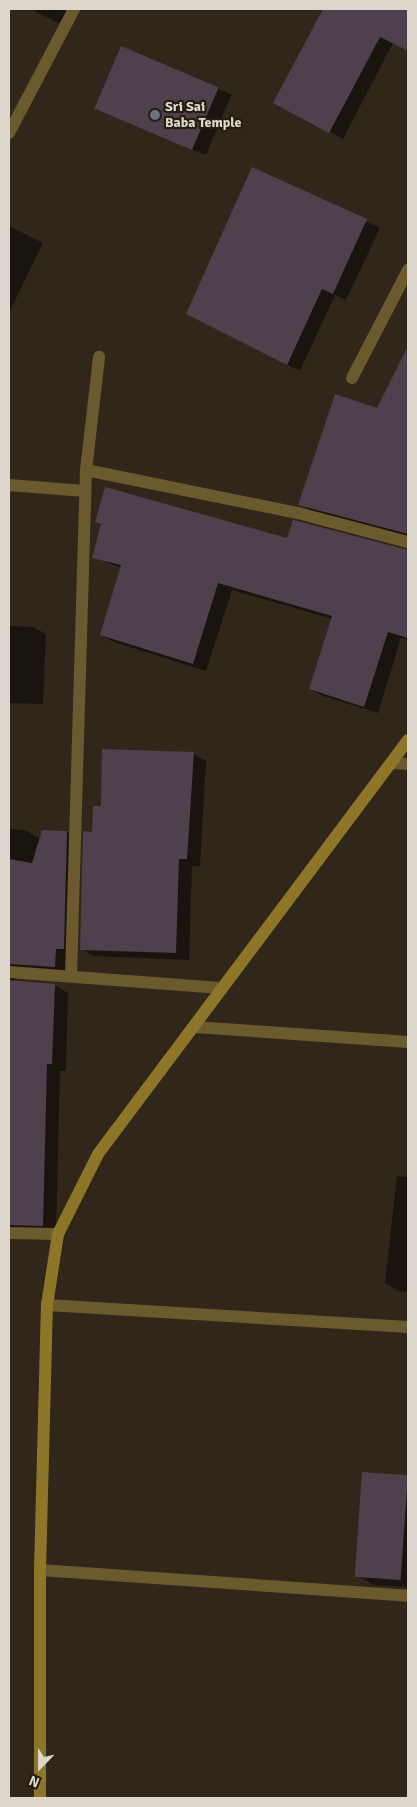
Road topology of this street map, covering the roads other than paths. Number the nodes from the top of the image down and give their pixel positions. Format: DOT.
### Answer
graph roads {
  1 [pos="74,9"];
  2 [pos="9,133"];
  3 [pos="408,270"];
  4 [pos="100,357"];
  5 [pos="352,378"];
  6 [pos="86,470"];
  7 [pos="9,486"];
  8 [pos="85,491"];
  9 [pos="408,542"];
  10 [pos="408,740"];
  11 [pos="393,763"];
  12 [pos="408,764"];
  13 [pos="9,972"];
  14 [pos="71,975"];
  15 [pos="220,988"];
  16 [pos="195,1027"];
  17 [pos="408,1042"];
  18 [pos="9,1233"];
  19 [pos="58,1234"];
  20 [pos="47,1305"];
  21 [pos="408,1327"];
  22 [pos="40,1570"];
  23 [pos="408,1596"];
  24 [pos="40,1798"];
  1 -- 2 [label="street"];
  3 -- 5 [label="street"];
  4 -- 6 [label="street"];
  6 -- 8 [label="street"];
  6 -- 9 [label="street"];
  7 -- 8 [label="street"];
  8 -- 14 [label="street"];
  10 -- 11 [label="street"];
  11 -- 12 [label="street"];
  11 -- 15 [label="street"];
  13 -- 14 [label="street"];
  14 -- 15 [label="street"];
  15 -- 16 [label="street"];
  16 -- 17 [label="street"];
  16 -- 19 [label="street"];
  18 -- 19 [label="street"];
  19 -- 20 [label="street"];
  20 -- 21 [label="street"];
  20 -- 22 [label="street"];
  22 -- 23 [label="street"];
  22 -- 24 [label="street"];
}
